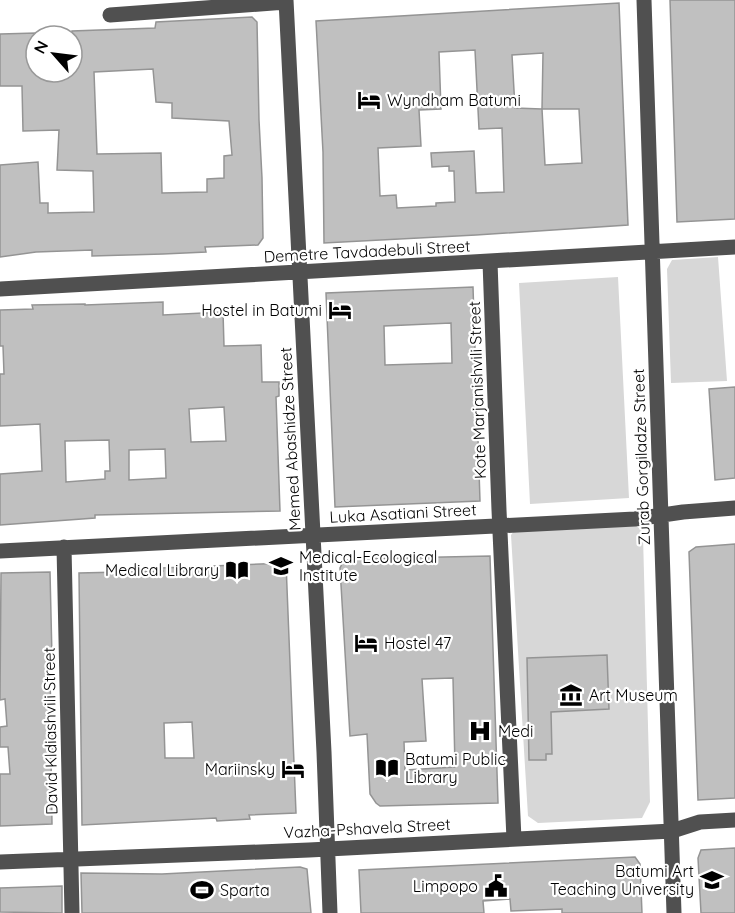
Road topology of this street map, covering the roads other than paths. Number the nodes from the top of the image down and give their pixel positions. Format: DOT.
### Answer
graph roads {
  1 [pos="644,0"];
  2 [pos="286,1"];
  3 [pos="110,15"];
  4 [pos="735,247"];
  5 [pos="652,252"];
  6 [pos="490,262"];
  7 [pos="300,273"];
  8 [pos="0,289"];
  9 [pos="735,508"];
  10 [pos="661,515"];
  11 [pos="500,526"];
  12 [pos="313,535"];
  13 [pos="64,547"];
  14 [pos="0,551"];
  15 [pos="735,820"];
  16 [pos="672,831"];
  17 [pos="514,839"];
  18 [pos="329,849"];
  19 [pos="72,858"];
  20 [pos="0,862"];
  21 [pos="72,913"];
  22 [pos="330,913"];
  23 [pos="674,913"];
  1 -- 5 [label="street, Zurab Gorgiladze Street"];
  2 -- 3 [label="street"];
  2 -- 7 [label="street, Memed Abashidze Street"];
  4 -- 5 [label="street, Demetre Tavdadebuli Street"];
  5 -- 6 [label="street, Demetre Tavdadebuli Street"];
  5 -- 10 [label="street, Zurab Gorgiladze Street"];
  6 -- 7 [label="street, Demetre Tavdadebuli Street"];
  6 -- 11 [label="street, Kote Marjanishvili Street"];
  7 -- 8 [label="street, Demetre Tavdadebuli Street"];
  7 -- 12 [label="street, Memed Abashidze Street"];
  9 -- 10 [label="street, Luka Asatiani Street"];
  10 -- 11 [label="street, Luka Asatiani Street"];
  10 -- 16 [label="street, Zurab Gorgiladze Street"];
  11 -- 12 [label="street, Luka Asatiani Street"];
  11 -- 17 [label="street, Kote Marjanishvili Street"];
  12 -- 13 [label="street, Luka Asatiani Street"];
  12 -- 18 [label="street, Memed Abashidze Street"];
  13 -- 14 [label="street, Luka Asatiani Street"];
  13 -- 19 [label="street, David Kldiashvili Street"];
  15 -- 16 [label="street, Vazha-Pshavela Street"];
  16 -- 17 [label="street, Vazha-Pshavela Street"];
  16 -- 23 [label="street, Zurab Gorgiladze Street"];
  17 -- 18 [label="street, Vazha-Pshavela Street"];
  18 -- 19 [label="street, Vazha-Pshavela Street"];
  18 -- 22 [label="street, Memed Abashidze Street"];
  19 -- 20 [label="street, Vazha-Pshavela Street"];
  19 -- 21 [label="street, David Kldiashvili Street"];
}
